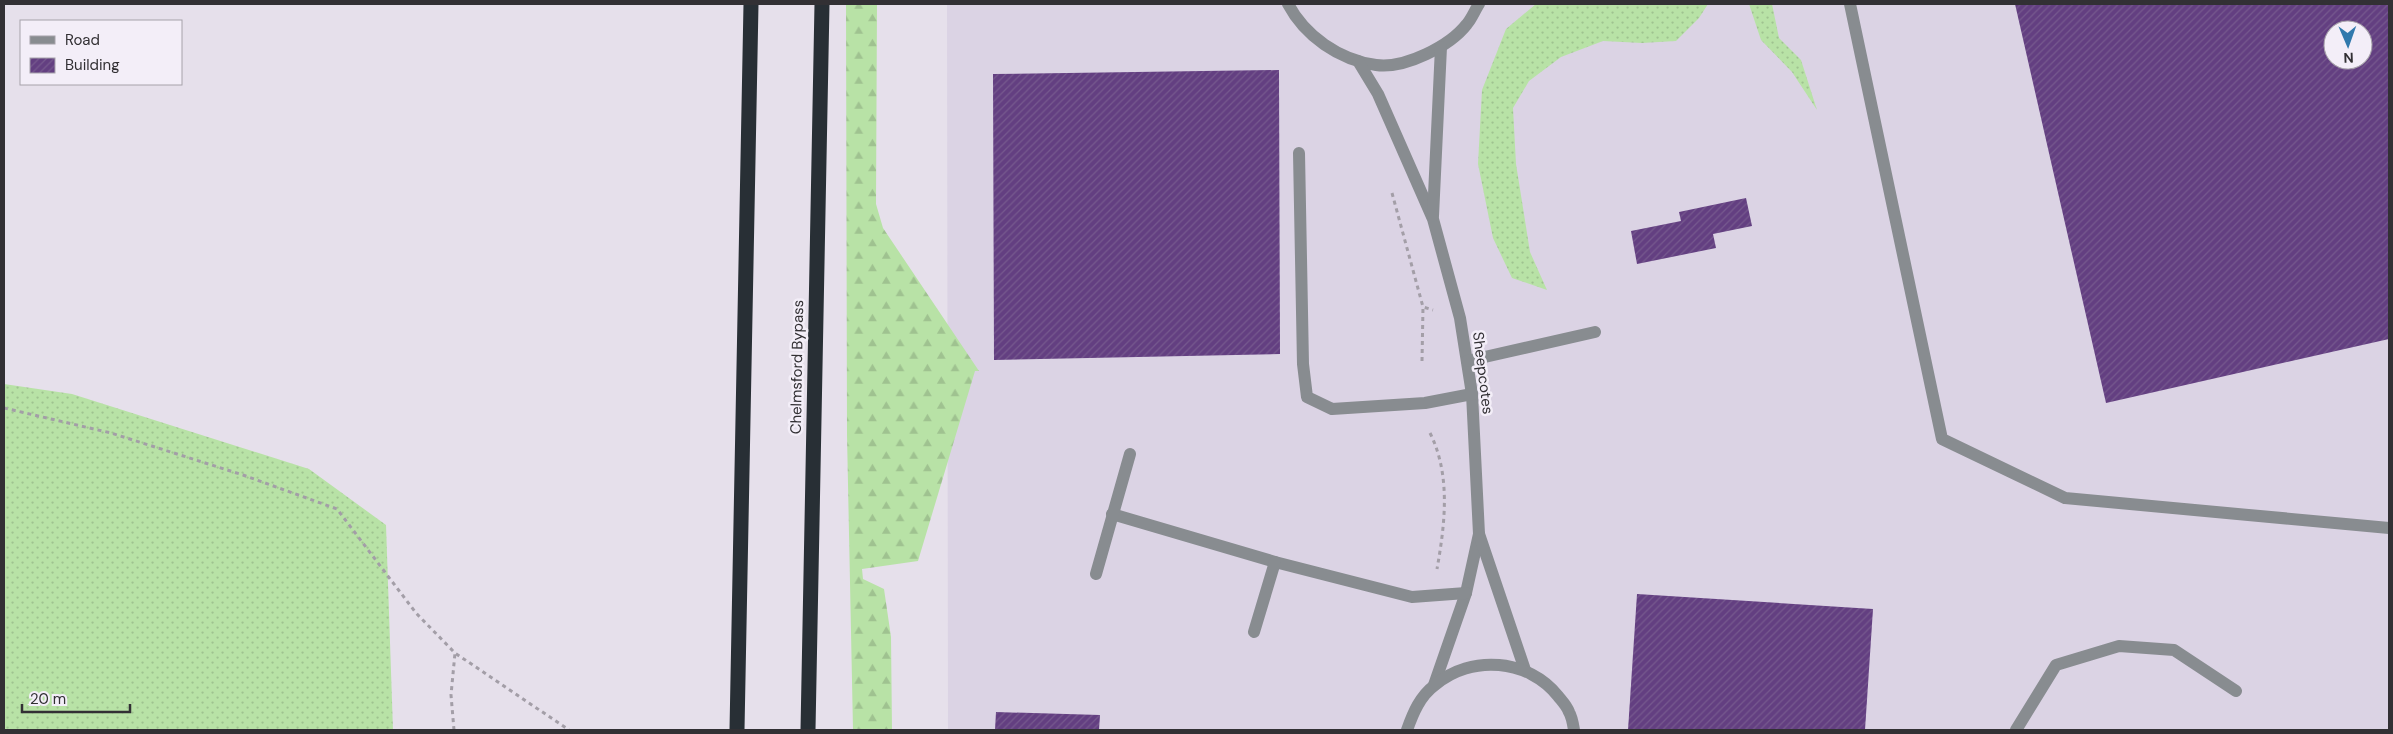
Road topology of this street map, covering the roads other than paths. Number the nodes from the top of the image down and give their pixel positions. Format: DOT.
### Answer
graph roads {
  1 [pos="751,4"];
  2 [pos="822,4"];
  3 [pos="1288,4"];
  4 [pos="1479,4"];
  5 [pos="1850,4"];
  6 [pos="1441,47"];
  7 [pos="1358,61"];
  8 [pos="1299,153"];
  9 [pos="1433,219"];
  10 [pos="1595,332"];
  11 [pos="1467,361"];
  12 [pos="1472,394"];
  13 [pos="1130,454"];
  14 [pos="1112,514"];
  15 [pos="2389,528"];
  16 [pos="1479,534"];
  17 [pos="1275,562"];
  18 [pos="1096,574"];
  19 [pos="1466,593"];
  20 [pos="1254,632"];
  21 [pos="1525,670"];
  22 [pos="1434,685"];
  23 [pos="2236,691"];
  24 [pos="737,730"];
  25 [pos="808,730"];
  26 [pos="1407,730"];
  27 [pos="1574,730"];
  28 [pos="2016,730"];
  1 -- 24 [label="highway"];
  2 -- 25 [label="highway, Chelmsford Bypass"];
  3 -- 7 [label="street"];
  4 -- 6 [label="street"];
  5 -- 15 [label="street"];
  6 -- 7 [label="street"];
  6 -- 9 [label="street, Sheepcotes"];
  7 -- 9 [label="street, Sheepcotes"];
  8 -- 12 [label="street"];
  9 -- 11 [label="street, Sheepcotes"];
  10 -- 11 [label="street"];
  11 -- 12 [label="street, Sheepcotes"];
  12 -- 16 [label="street, Sheepcotes"];
  13 -- 14 [label="street"];
  14 -- 17 [label="street"];
  14 -- 18 [label="street"];
  16 -- 19 [label="street, Sheepcotes"];
  16 -- 21 [label="street, Sheepcotes"];
  17 -- 19 [label="street"];
  17 -- 20 [label="street"];
  19 -- 22 [label="street, Sheepcotes"];
  21 -- 22 [label="street"];
  21 -- 27 [label="street"];
  22 -- 26 [label="street"];
  23 -- 28 [label="street"];
}
